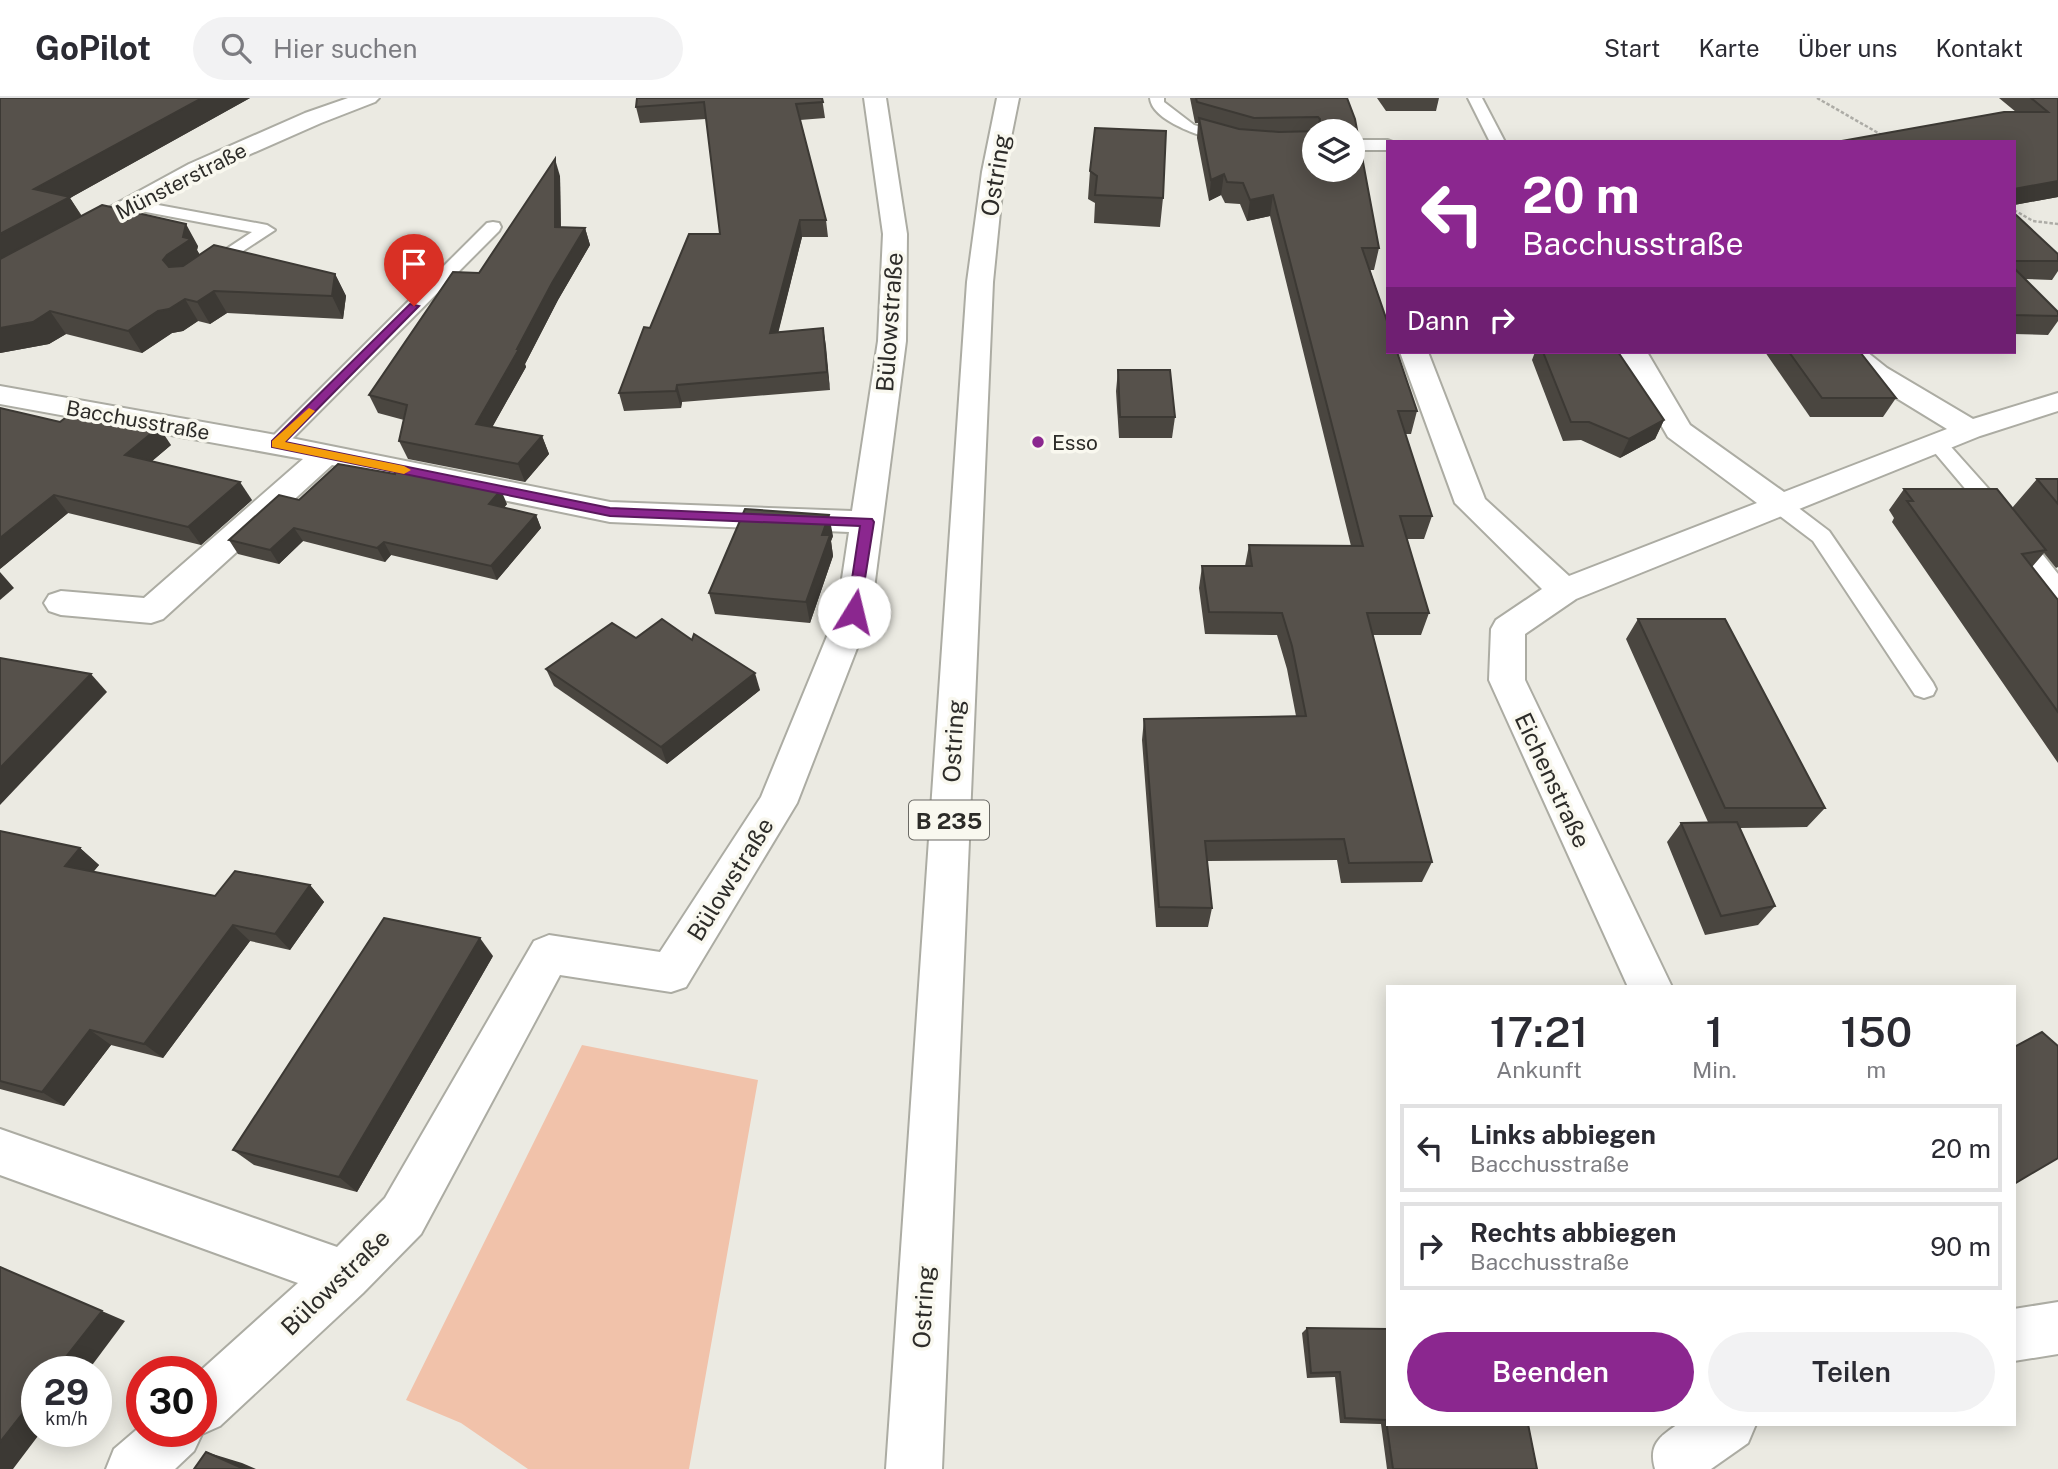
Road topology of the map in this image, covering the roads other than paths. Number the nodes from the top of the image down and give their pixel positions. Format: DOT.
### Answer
graph roads {
  1 [pos="368,98"];
  2 [pos="875,98"];
  3 [pos="1007,98"];
  4 [pos="1157,98"];
  5 [pos="1475,98"];
  6 [pos="1497,140"];
  7 [pos="1365,145"];
  8 [pos="1386,145"];
  9 [pos="1250,146"];
  10 [pos="131,205"];
  11 [pos="493,227"];
  12 [pos="199,275"];
  13 [pos="0,277"];
  14 [pos="1414,354"];
  15 [pos="1634,354"];
  16 [pos="1852,354"];
  17 [pos="0,395"];
  18 [pos="2058,402"];
  19 [pos="1970,430"];
  20 [pos="1937,443"];
  21 [pos="276,444"];
  22 [pos="327,454"];
  23 [pos="1780,505"];
  24 [pos="868,522"];
  25 [pos="2058,590"];
  26 [pos="1564,591"];
  27 [pos="61,603"];
  28 [pos="1924,689"];
  29 [pos="1649,985"];
  30 [pos="0,1152"];
  31 [pos="345,1275"];
  32 [pos="2058,1328"];
  33 [pos="2016,1335"];
  34 [pos="217,1392"];
  35 [pos="1726,1426"];
  36 [pos="158,1447"];
  37 [pos="134,1469"];
  38 [pos="914,1469"];
  39 [pos="1683,1469"];
  1 -- 10 [label="street, Münsterstraße"];
  2 -- 24 [label="street, Bülowstraße"];
  3 -- 38 [label="street, Ostring / B 235"];
  4 -- 9 [label="lane"];
  5 -- 6 [label="lane"];
  7 -- 8 [label="lane"];
  10 -- 12 [label="lane"];
  10 -- 13 [label="street, Münsterstraße"];
  11 -- 21 [label="lane"];
  14 -- 26 [label="street"];
  15 -- 23 [label="street"];
  16 -- 19 [label="street"];
  17 -- 21 [label="street, Bacchusstraße"];
  18 -- 19 [label="street, Eichenstraße"];
  19 -- 20 [label="street, Eichenstraße"];
  20 -- 23 [label="street, Eichenstraße"];
  20 -- 25 [label="lane"];
  21 -- 22 [label="street, Bacchusstraße"];
  22 -- 24 [label="street, Bacchusstraße"];
  22 -- 27 [label="street"];
  23 -- 26 [label="street, Eichenstraße"];
  23 -- 28 [label="lane"];
  24 -- 31 [label="street, Bülowstraße"];
  26 -- 29 [label="street, Eichenstraße"];
  30 -- 31 [label="street"];
  31 -- 34 [label="street, Bülowstraße"];
  32 -- 33 [label="street"];
  35 -- 39 [label="street"];
  36 -- 37 [label="street"];
}
